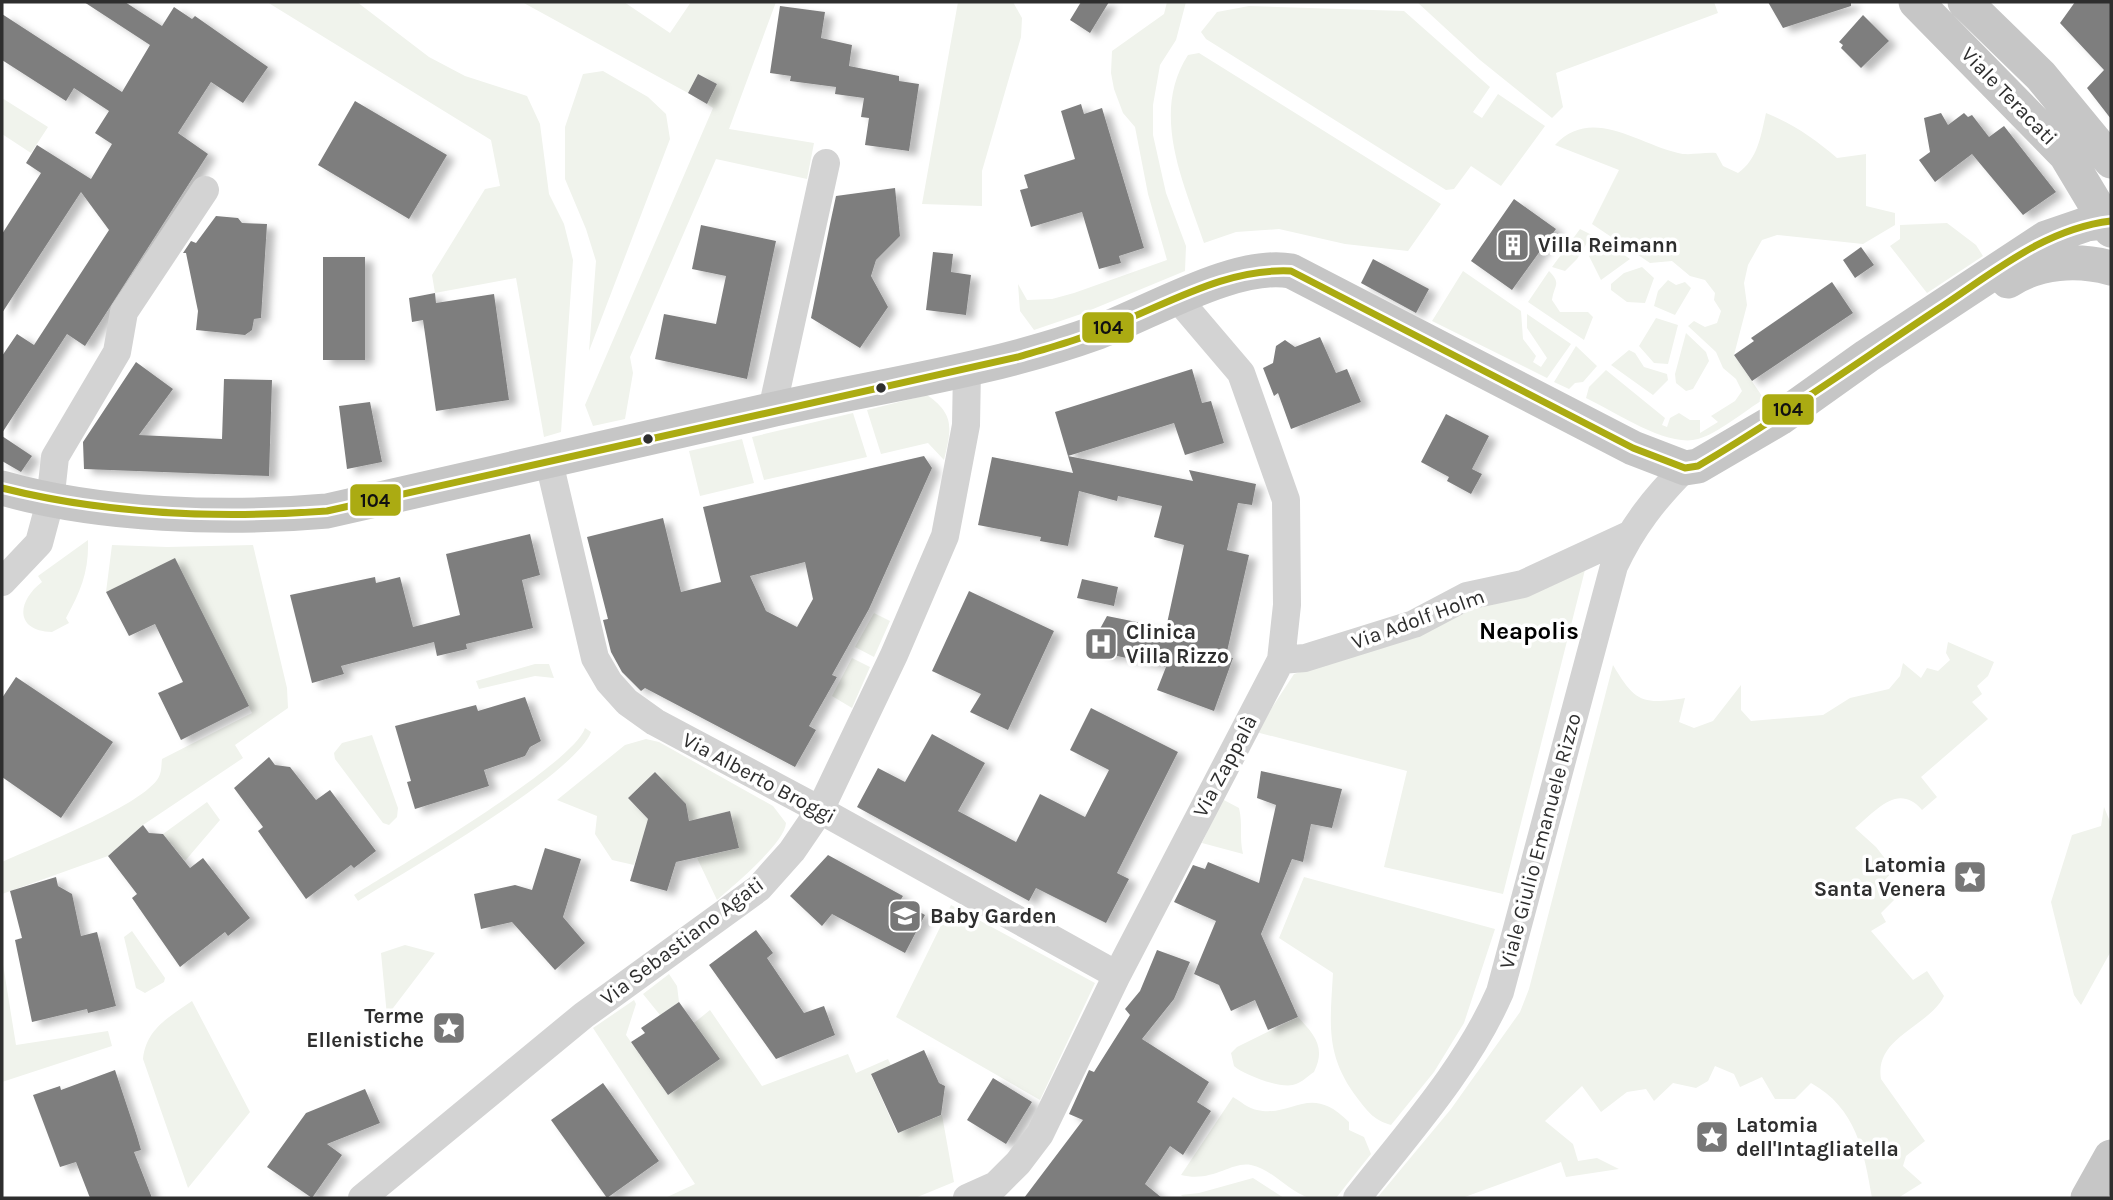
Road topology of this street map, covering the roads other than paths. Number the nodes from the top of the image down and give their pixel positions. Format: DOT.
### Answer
graph roads {
  1 [pos="1916,2"];
  2 [pos="1965,2"];
  3 [pos="2111,162"];
  4 [pos="826,163"];
  5 [pos="205,190"];
  6 [pos="2105,218"];
  7 [pos="2111,268"];
  8 [pos="1178,299"];
  9 [pos="967,369"];
  10 [pos="772,410"];
  11 [pos="1780,418"];
  12 [pos="549,462"];
  13 [pos="1685,468"];
  14 [pos="2,488"];
  15 [pos="50,502"];
  16 [pos="1629,535"];
  17 [pos="2,582"];
  18 [pos="1281,660"];
  19 [pos="820,810"];
  20 [pos="1117,975"];
  21 [pos="2111,1157"];
  22 [pos="1002,1192"];
  23 [pos="362,1198"];
  24 [pos="967,1198"];
  25 [pos="1357,1198"];
  26 [pos="2088,1198"];
  1 -- 6 [label="main road, Viale Teracati"];
  2 -- 3 [label="main road, Viale Teracati"];
  4 -- 10 [label="street"];
  5 -- 15 [label="street"];
  6 -- 11 [label="main road"];
  7 -- 11 [label="main road"];
  8 -- 9 [label="main road"];
  8 -- 13 [label="main road"];
  8 -- 18 [label="street, Via Zappalà"];
  9 -- 10 [label="main road"];
  9 -- 19 [label="street, Via Sebastiano Agati"];
  10 -- 12 [label="main road"];
  11 -- 13 [label="main road"];
  12 -- 15 [label="main road"];
  12 -- 19 [label="street, Via Alberto Broggi"];
  13 -- 16 [label="street, Viale Giulio Emanuele Rizzo"];
  14 -- 15 [label="main road"];
  15 -- 17 [label="street"];
  16 -- 18 [label="street, Via Adolf Holm"];
  16 -- 25 [label="street, Viale Giulio Emanuele Rizzo"];
  18 -- 20 [label="street, Via Zappalà"];
  19 -- 20 [label="street, Via Alberto Broggi"];
  19 -- 23 [label="street, Via Sebastiano Agati"];
  20 -- 22 [label="street, Via Zappalà"];
  21 -- 26 [label="main road"];
  22 -- 24 [label="street, Via Zappalà"];
}
